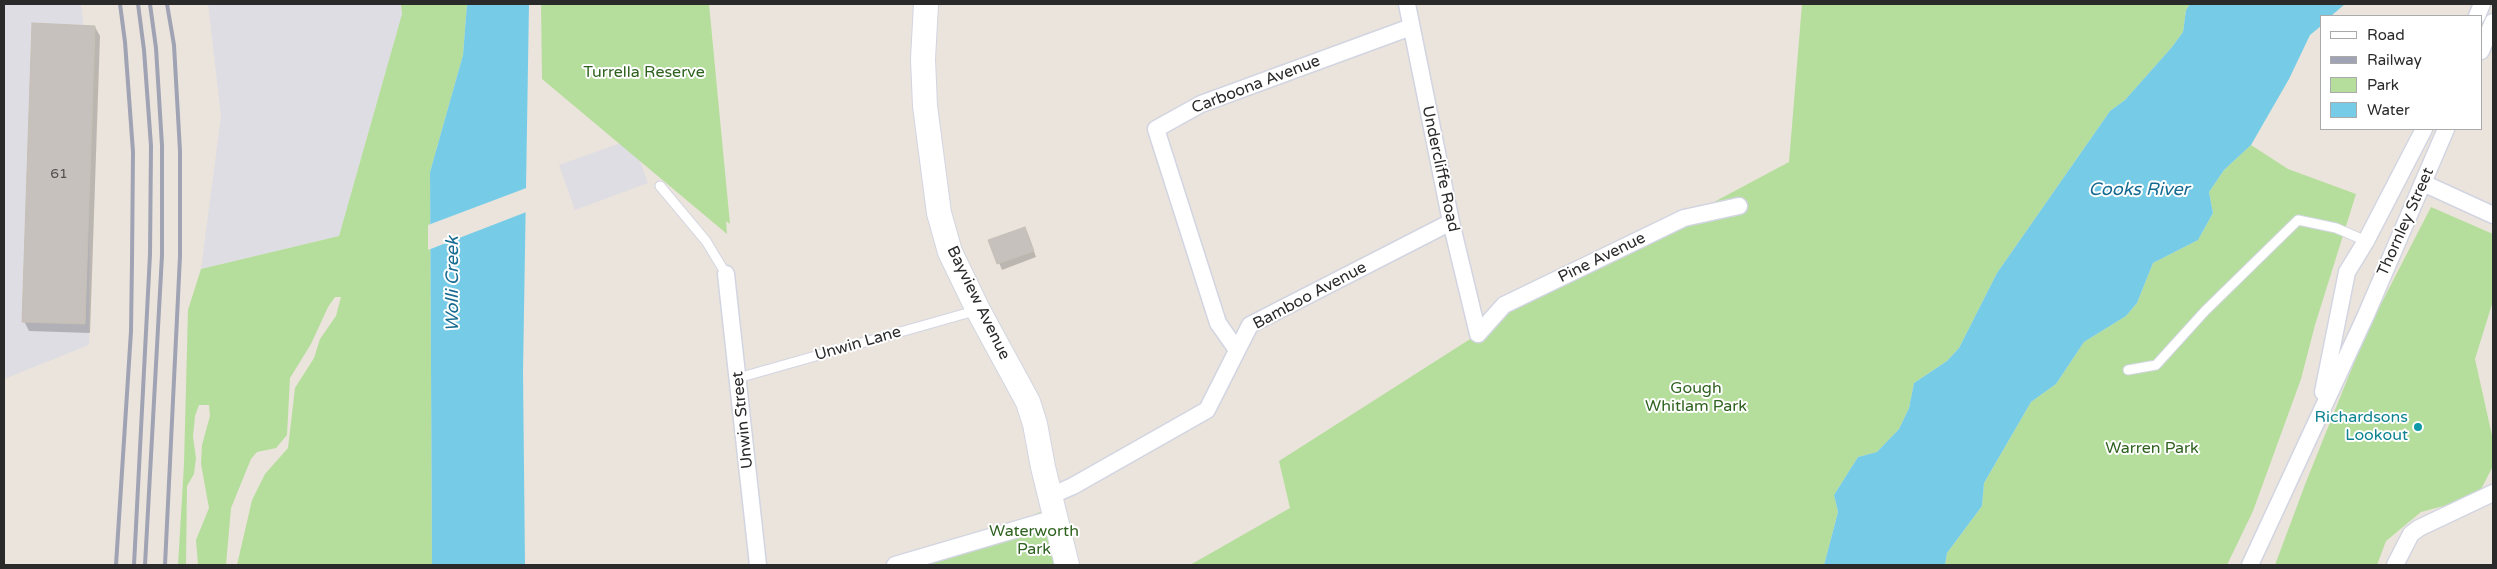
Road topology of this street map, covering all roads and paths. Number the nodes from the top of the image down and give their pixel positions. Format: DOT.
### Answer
graph roads {
  1 [pos="926,4"];
  2 [pos="1407,4"];
  3 [pos="2493,22"];
  4 [pos="1411,27"];
  5 [pos="2482,49"];
  6 [pos="2423,130"];
  7 [pos="2446,130"];
  8 [pos="2423,183"];
  9 [pos="660,186"];
  10 [pos="1739,206"];
  11 [pos="2493,215"];
  12 [pos="1451,222"];
  13 [pos="2366,241"];
  14 [pos="726,274"];
  15 [pos="2338,309"];
  16 [pos="978,310"];
  17 [pos="2366,315"];
  18 [pos="1478,334"];
  19 [pos="1236,350"];
  20 [pos="2128,370"];
  21 [pos="738,378"];
  22 [pos="2320,414"];
  23 [pos="2493,493"];
  24 [pos="1052,507"];
  25 [pos="758,565"];
  26 [pos="895,565"];
  27 [pos="1067,565"];
  28 [pos="2250,565"];
  29 [pos="2395,565"];
  1 -- 16 [label="main road, Bayview Avenue"];
  2 -- 4 [label="street, Undercliffe Road"];
  3 -- 5 [label="street"];
  4 -- 12 [label="street, Undercliffe Road"];
  4 -- 19 [label="street, Carboona Avenue"];
  6 -- 13 [label="street, Thornley Street"];
  7 -- 8 [label="street, Thornley Street"];
  8 -- 11 [label="street"];
  8 -- 17 [label="street, Thornley Street"];
  9 -- 14 [label="lane"];
  10 -- 18 [label="street, Pine Avenue"];
  12 -- 18 [label="street, Undercliffe Road"];
  12 -- 19 [label="street, Bamboo Avenue"];
  13 -- 15 [label="street, Thornley Street"];
  13 -- 20 [label="lane"];
  14 -- 21 [label="street, Unwin Street"];
  15 -- 17 [label="street"];
  15 -- 22 [label="street, Thornley Street"];
  16 -- 21 [label="lane, Unwin Lane"];
  16 -- 24 [label="main road, Bayview Avenue"];
  17 -- 22 [label="street, Thornley Street"];
  19 -- 24 [label="street, Bamboo Avenue"];
  21 -- 25 [label="street, Unwin Street"];
  22 -- 28 [label="street, Thornley Street"];
  23 -- 29 [label="street"];
  24 -- 26 [label="street, Bamboo Avenue"];
  24 -- 27 [label="main road, Bayview Avenue"];
}
